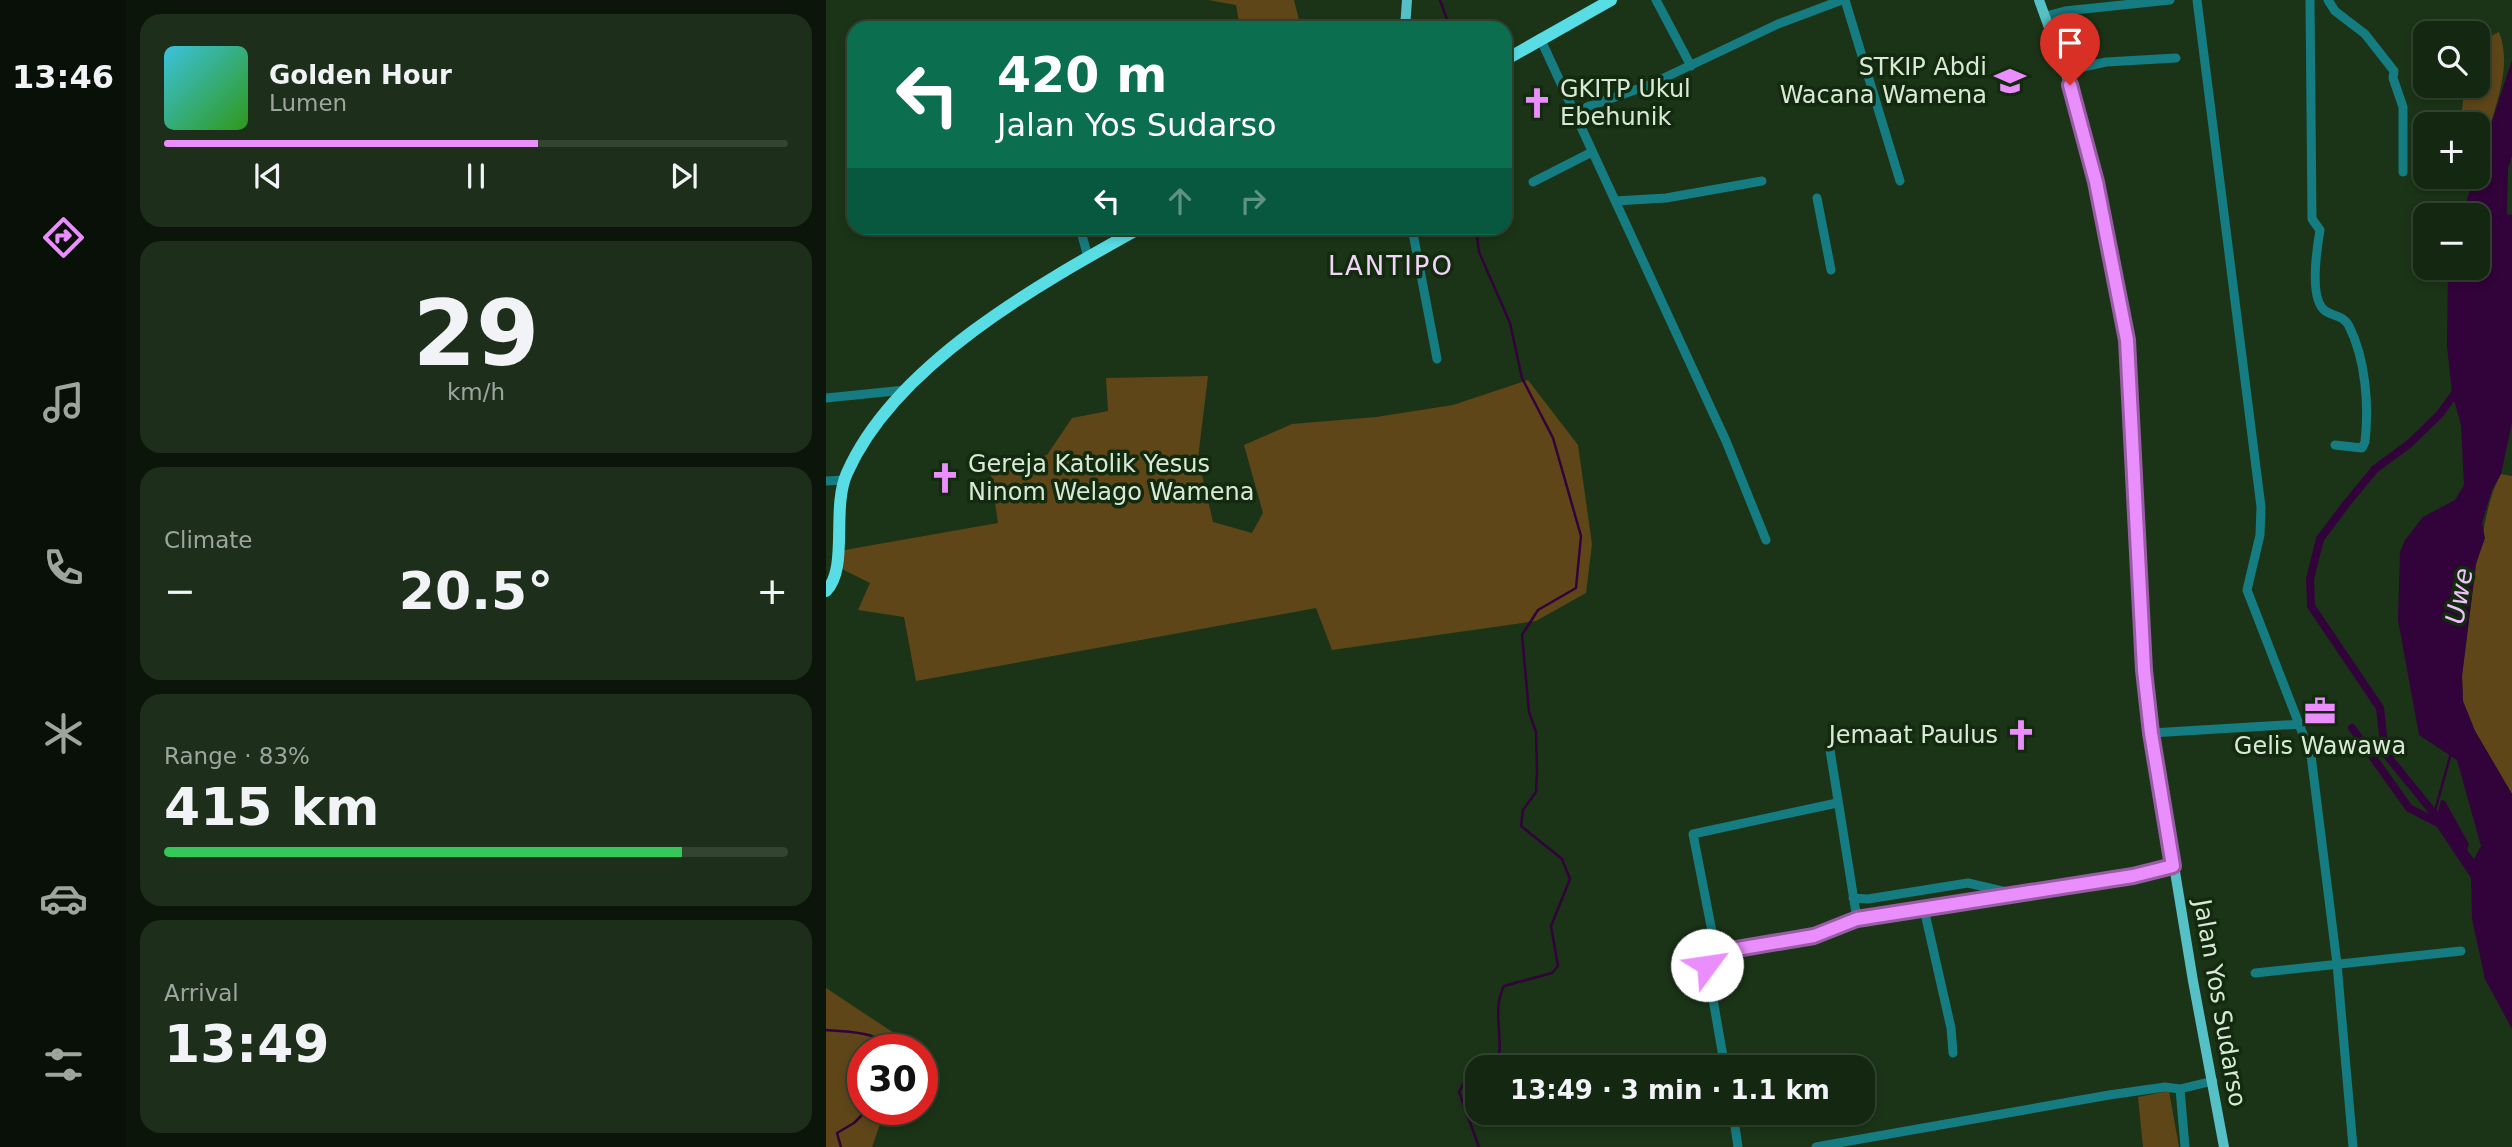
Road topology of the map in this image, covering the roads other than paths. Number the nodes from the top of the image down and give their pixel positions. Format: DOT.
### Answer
graph roads {
  1 [pos="1407,0"];
  2 [pos="1611,0"];
  3 [pos="1656,0"];
  4 [pos="1844,0"];
  5 [pos="2039,0"];
  6 [pos="2170,0"];
  7 [pos="2197,0"];
  8 [pos="2310,0"];
  9 [pos="2328,0"];
  10 [pos="2046,16"];
  11 [pos="1406,21"];
  12 [pos="1540,38"];
  13 [pos="1512,56"];
  14 [pos="2176,58"];
  15 [pos="1691,66"];
  16 [pos="2065,71"];
  17 [pos="1587,107"];
  18 [pos="1592,152"];
  19 [pos="2403,172"];
  20 [pos="1762,181"];
  21 [pos="1900,181"];
  22 [pos="1533,182"];
  23 [pos="1817,198"];
  24 [pos="1615,201"];
  25 [pos="1082,235"];
  26 [pos="1127,235"];
  27 [pos="1413,235"];
  28 [pos="1087,257"];
  29 [pos="1831,270"];
  30 [pos="1437,359"];
  31 [pos="907,390"];
  32 [pos="826,398"];
  33 [pos="2335,445"];
  34 [pos="844,480"];
  35 [pos="826,481"];
  36 [pos="1766,540"];
  37 [pos="826,591"];
  38 [pos="2302,724"];
  39 [pos="2151,733"];
  40 [pos="1830,750"];
  41 [pos="1837,803"];
  42 [pos="2173,866"];
  43 [pos="2012,893"];
  44 [pos="1853,898"];
  45 [pos="1924,909"];
  46 [pos="1857,919"];
  47 [pos="2462,951"];
  48 [pos="1716,952"];
  49 [pos="2337,964"];
  50 [pos="2255,973"];
  51 [pos="1953,1053"];
  52 [pos="1723,1055"];
  53 [pos="2213,1081"];
  54 [pos="2180,1089"];
  55 [pos="1734,1125"];
  56 [pos="1738,1147"];
  57 [pos="1816,1147"];
  58 [pos="2185,1147"];
  59 [pos="2224,1147"];
  60 [pos="2353,1147"];
  1 -- 11 [label="main road"];
  2 -- 12 [label="highway"];
  3 -- 15 [label="street"];
  4 -- 15 [label="street"];
  4 -- 21 [label="street"];
  5 -- 10 [label="main road, Jalan Yos Sudarso"];
  6 -- 10 [label="street"];
  7 -- 38 [label="street"];
  8 -- 33 [label="street"];
  9 -- 19 [label="street"];
  10 -- 16 [label="main road, Jalan Yos Sudarso"];
  12 -- 13 [label="highway"];
  12 -- 18 [label="street"];
  14 -- 16 [label="street"];
  15 -- 17 [label="street"];
  16 -- 39 [label="main road, Jalan Yos Sudarso"];
  18 -- 22 [label="street"];
  18 -- 24 [label="street"];
  20 -- 24 [label="street"];
  23 -- 29 [label="street"];
  24 -- 36 [label="street"];
  25 -- 28 [label="street"];
  26 -- 28 [label="highway"];
  27 -- 30 [label="street"];
  28 -- 31 [label="highway"];
  31 -- 32 [label="street"];
  31 -- 34 [label="highway"];
  34 -- 35 [label="street"];
  34 -- 37 [label="highway"];
  38 -- 39 [label="street"];
  38 -- 49 [label="street"];
  39 -- 42 [label="main road, Jalan Yos Sudarso"];
  40 -- 41 [label="street"];
  41 -- 44 [label="street"];
  41 -- 48 [label="street"];
  42 -- 43 [label="street"];
  42 -- 53 [label="main road, Jalan Yos Sudarso"];
  43 -- 44 [label="street"];
  43 -- 45 [label="street"];
  44 -- 46 [label="street"];
  45 -- 46 [label="street"];
  45 -- 51 [label="street"];
  46 -- 48 [label="street"];
  47 -- 49 [label="street"];
  48 -- 52 [label="street"];
  49 -- 50 [label="street"];
  49 -- 60 [label="street"];
  53 -- 54 [label="street"];
  53 -- 59 [label="main road, Jalan Yos Sudarso"];
  54 -- 57 [label="street"];
  54 -- 58 [label="street"];
  55 -- 56 [label="street"];
}
